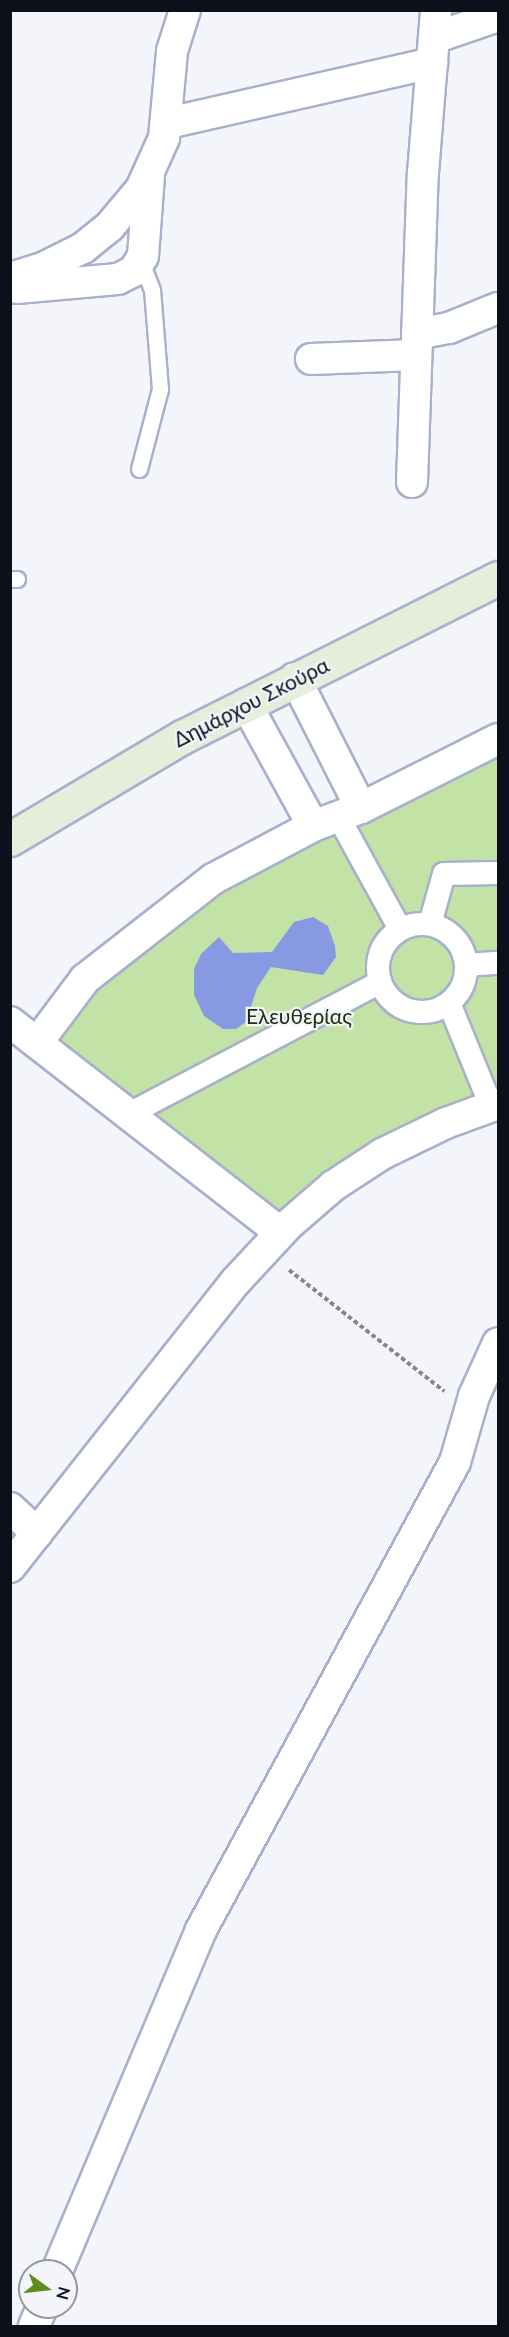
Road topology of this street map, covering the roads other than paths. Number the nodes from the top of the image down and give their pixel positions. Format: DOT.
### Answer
graph roads {
  1 [pos="184,10"];
  2 [pos="498,16"];
  3 [pos="434,37"];
  4 [pos="168,123"];
  5 [pos="149,174"];
  6 [pos="141,262"];
  7 [pos="10,279"];
  8 [pos="10,289"];
  9 [pos="498,308"];
  10 [pos="417,344"];
  11 [pos="311,359"];
  12 [pos="139,469"];
  13 [pos="412,483"];
  14 [pos="498,578"];
  15 [pos="295,678"];
  16 [pos="246,704"];
  17 [pos="498,739"];
  18 [pos="338,817"];
  19 [pos="10,839"];
  20 [pos="498,873"];
  21 [pos="430,924"];
  22 [pos="400,929"];
  23 [pos="498,963"];
  24 [pos="466,966"];
  25 [pos="380,982"];
  26 [pos="449,1003"];
  27 [pos="10,1022"];
  28 [pos="37,1043"];
  29 [pos="495,1105"];
  30 [pos="129,1114"];
  31 [pos="271,1241"];
  32 [pos="498,1343"];
  33 [pos="10,1509"];
  34 [pos="37,1533"];
  35 [pos="10,1567"];
  36 [pos="62,2259"];
  1 -- 4 [label="street"];
  2 -- 3 [label="street"];
  3 -- 4 [label="street"];
  3 -- 10 [label="street"];
  4 -- 5 [label="street"];
  5 -- 6 [label="street"];
  5 -- 7 [label="street"];
  6 -- 8 [label="street"];
  6 -- 12 [label="lane"];
  9 -- 10 [label="street"];
  10 -- 11 [label="street"];
  10 -- 13 [label="street"];
  14 -- 15 [label="main road, Δημάρχου Σκούρα"];
  15 -- 16 [label="main road, Δημάρχου Σκούρα"];
  15 -- 18 [label="street"];
  16 -- 18 [label="street"];
  16 -- 19 [label="main road, Δημάρχου Σκούρα"];
  17 -- 18 [label="street"];
  18 -- 22 [label="street"];
  18 -- 28 [label="street"];
  20 -- 21 [label="street"];
  21 -- 22 [label="street"];
  21 -- 24 [label="street"];
  22 -- 25 [label="street"];
  23 -- 24 [label="street"];
  24 -- 26 [label="street"];
  25 -- 26 [label="street"];
  25 -- 30 [label="street"];
  26 -- 29 [label="street"];
  27 -- 28 [label="street"];
  28 -- 30 [label="street"];
  29 -- 31 [label="street"];
  30 -- 31 [label="street"];
  31 -- 34 [label="street"];
  32 -- 36 [label="street"];
  33 -- 34 [label="street"];
  34 -- 35 [label="street"];
}
